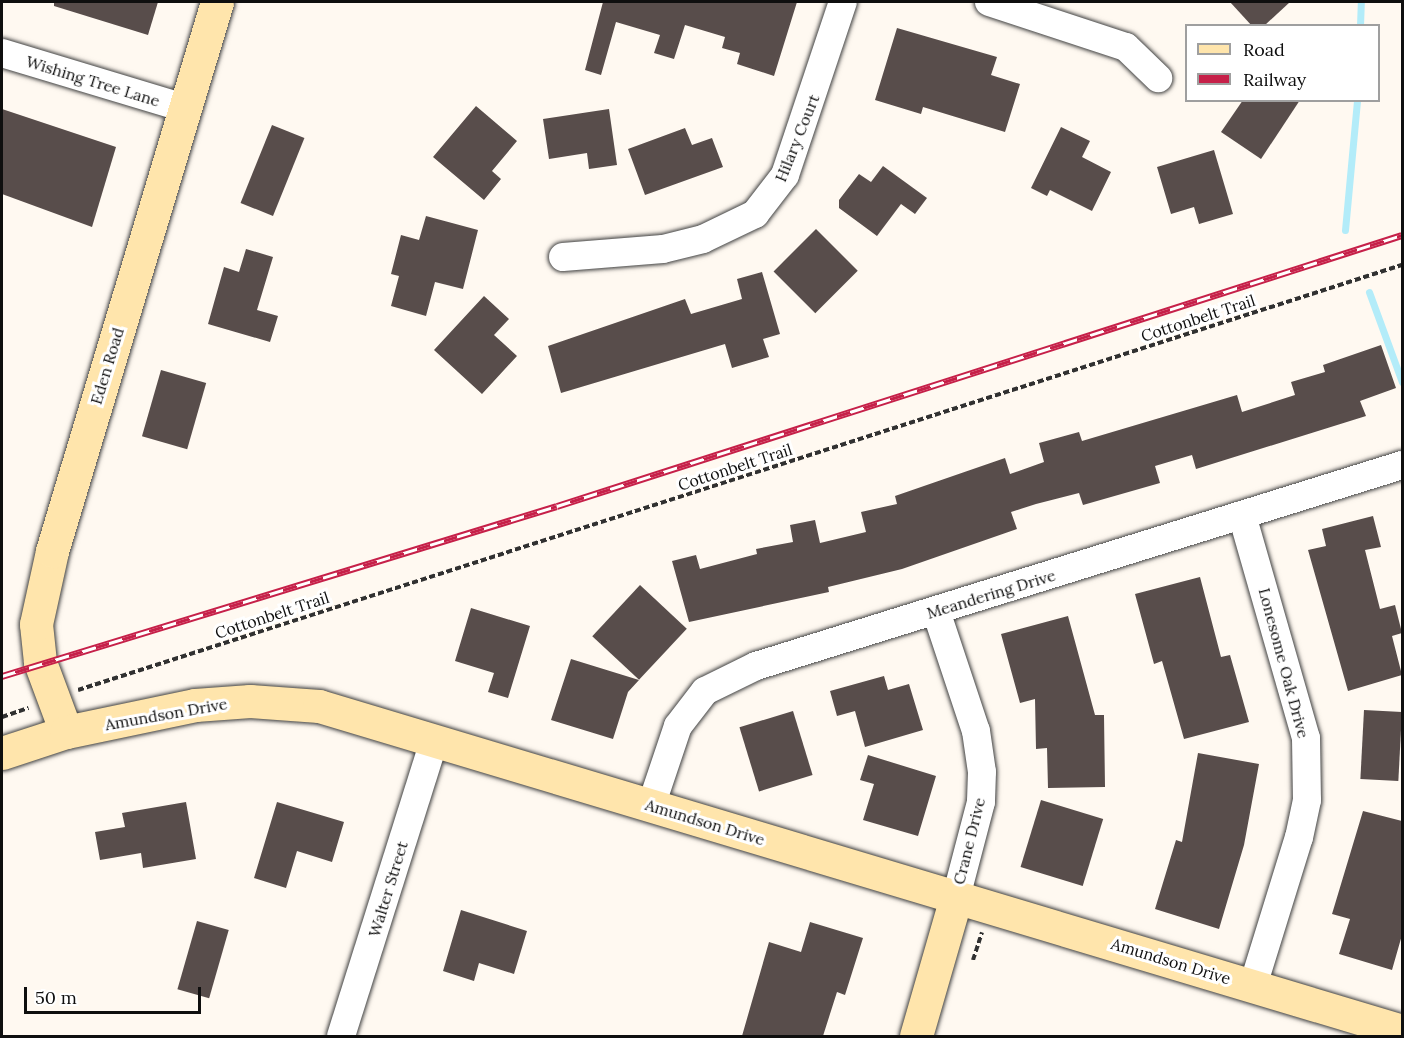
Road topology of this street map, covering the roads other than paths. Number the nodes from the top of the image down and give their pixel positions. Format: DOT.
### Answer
graph roads {
  1 [pos="217,2"];
  2 [pos="843,2"];
  3 [pos="989,2"];
  4 [pos="2,53"];
  5 [pos="1158,78"];
  6 [pos="184,108"];
  7 [pos="563,257"];
  8 [pos="1402,465"];
  9 [pos="1242,515"];
  10 [pos="936,611"];
  11 [pos="66,732"];
  12 [pos="434,741"];
  13 [pos="2,753"];
  14 [pos="651,806"];
  15 [pos="956,897"];
  16 [pos="1253,986"];
  17 [pos="1402,1031"];
  18 [pos="341,1036"];
  19 [pos="916,1036"];
  1 -- 6 [label="street, Eden Road"];
  2 -- 7 [label="street, Hilary Court"];
  3 -- 5 [label="street"];
  4 -- 6 [label="street, Wishing Tree Lane"];
  6 -- 11 [label="street, Eden Road"];
  8 -- 9 [label="street, Meandering Drive"];
  9 -- 10 [label="street, Meandering Drive"];
  9 -- 16 [label="street, Lonesome Oak Drive"];
  10 -- 14 [label="street, Meandering Drive"];
  10 -- 15 [label="street, Crane Drive"];
  11 -- 12 [label="street, Amundson Drive"];
  11 -- 13 [label="street, Amundson Drive"];
  12 -- 14 [label="street, Amundson Drive"];
  12 -- 18 [label="street, Walter Street"];
  14 -- 15 [label="street, Amundson Drive"];
  15 -- 16 [label="street, Amundson Drive"];
  15 -- 19 [label="street, Crane Drive"];
  16 -- 17 [label="street, Amundson Drive"];
}
